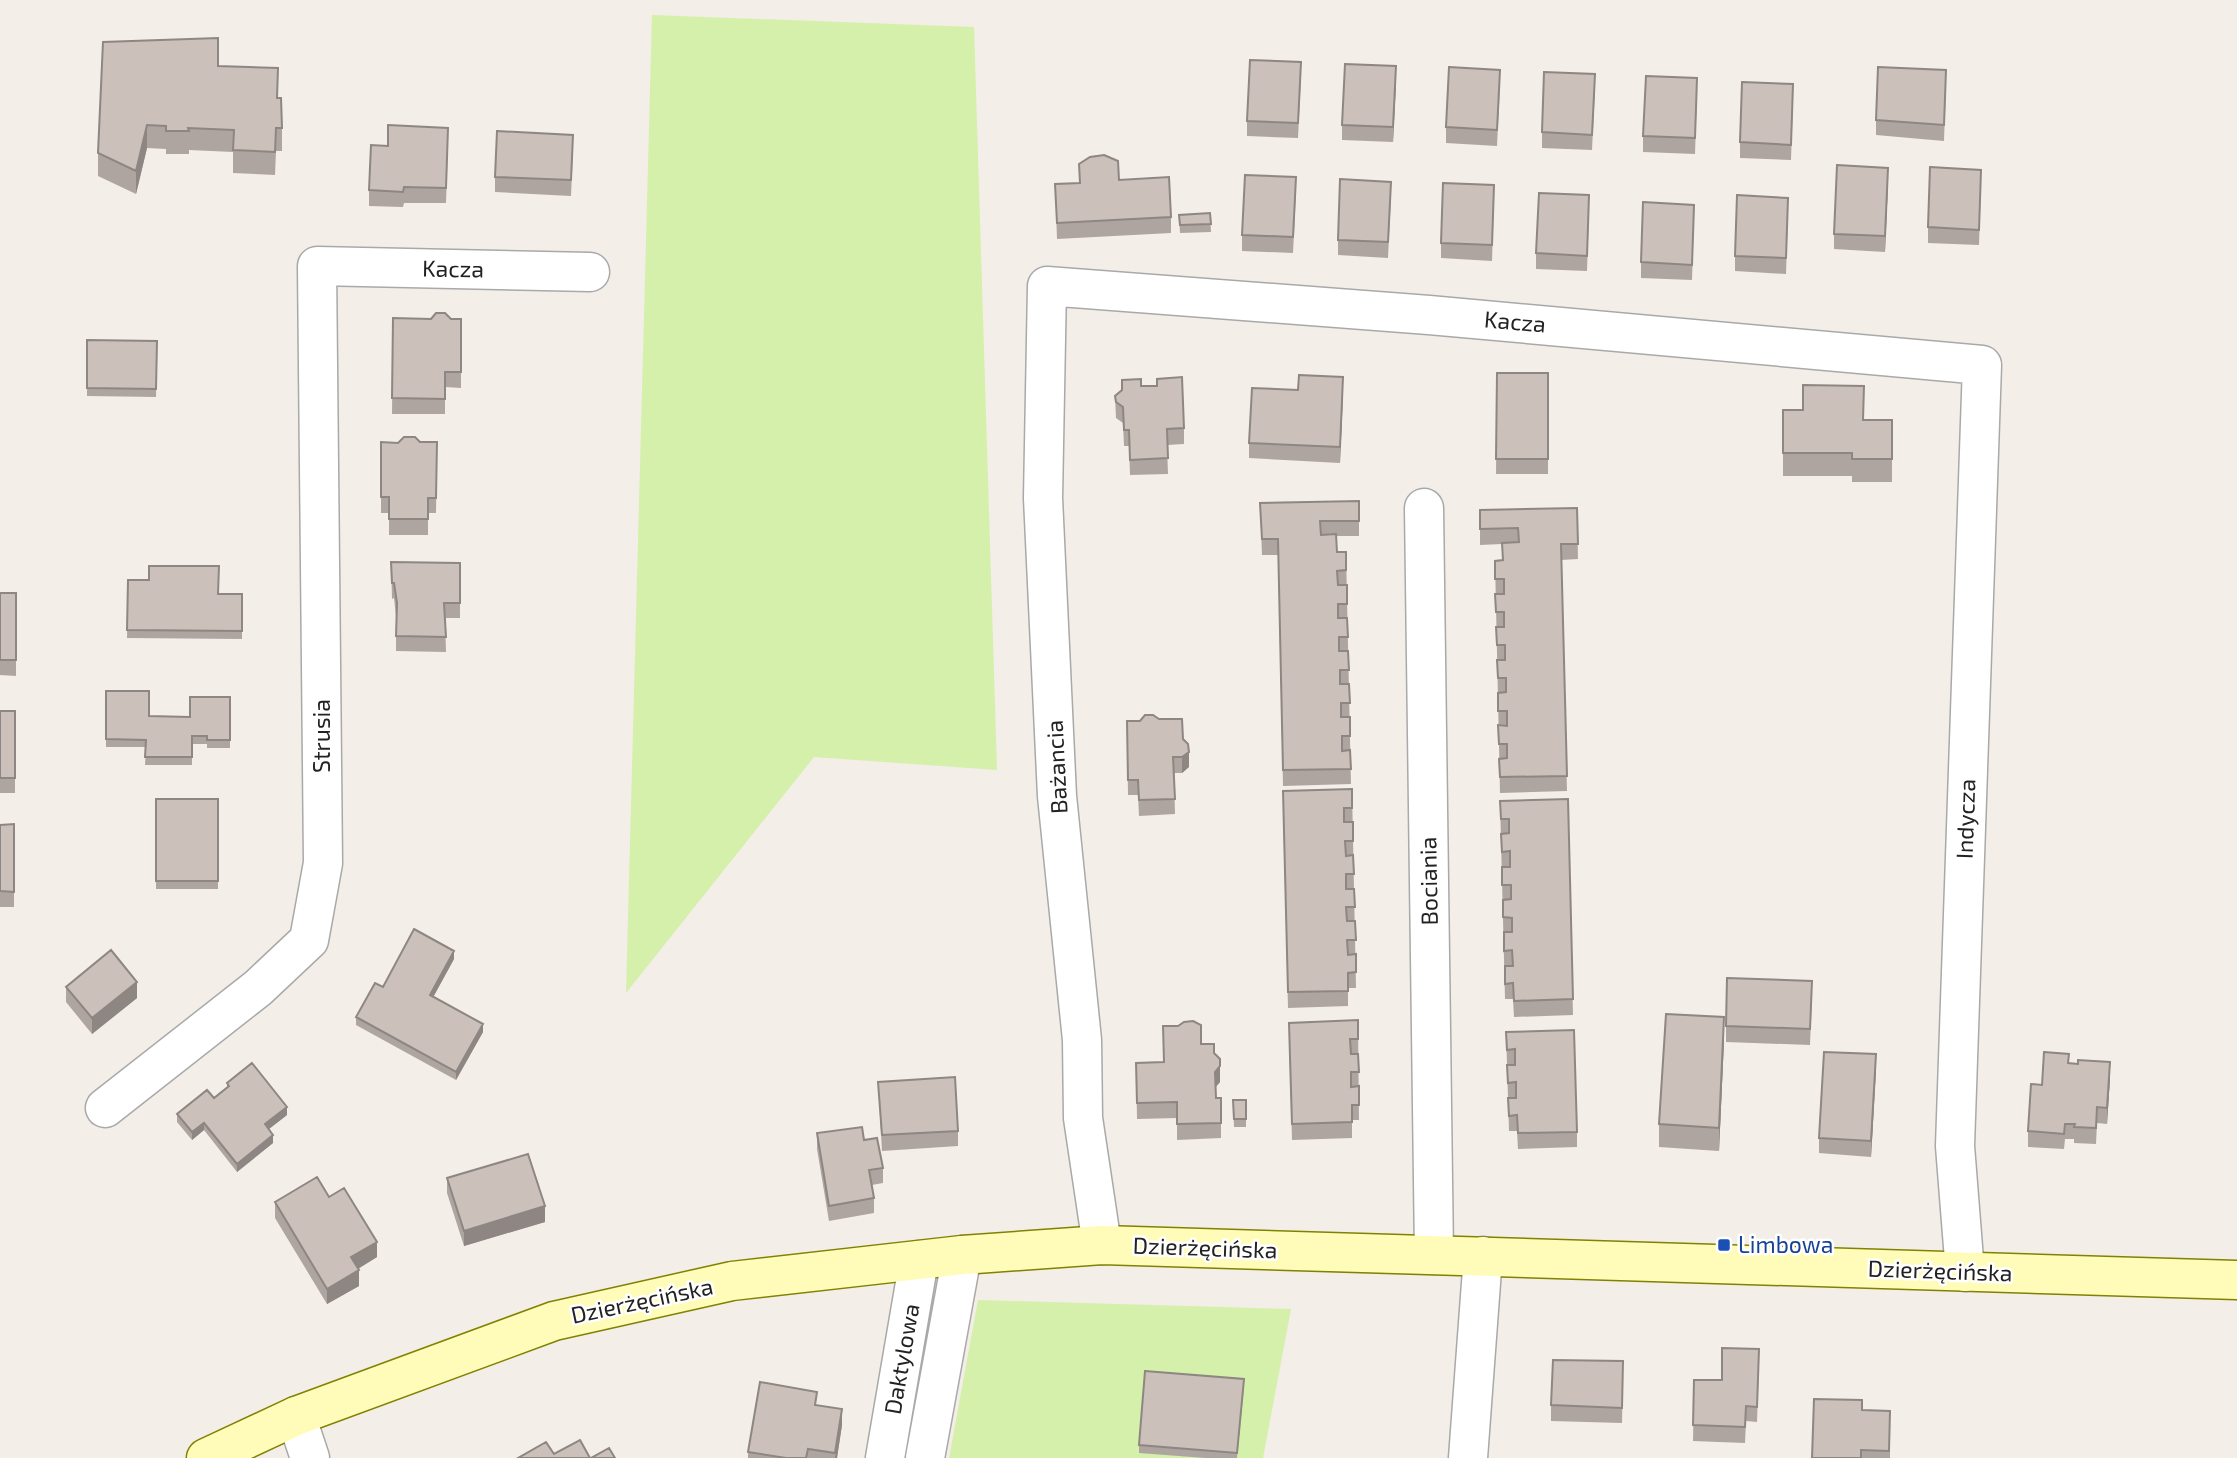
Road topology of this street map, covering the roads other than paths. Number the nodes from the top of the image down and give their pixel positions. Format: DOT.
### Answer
graph roads {
  1 [pos="317,266"];
  2 [pos="590,272"];
  3 [pos="1047,286"];
  4 [pos="1982,365"];
  5 [pos="1424,508"];
  6 [pos="105,1108"];
  7 [pos="1102,1245"];
  8 [pos="962,1255"];
  9 [pos="1434,1255"];
  10 [pos="1483,1256"];
  11 [pos="919,1261"];
  12 [pos="1965,1272"];
  13 [pos="2237,1280"];
  14 [pos="296,1416"];
  15 [pos="206,1458"];
  16 [pos="310,1458"];
  17 [pos="885,1458"];
  18 [pos="925,1458"];
  19 [pos="1468,1458"];
  1 -- 2 [label="street, Kacza"];
  1 -- 6 [label="street, Strusia"];
  3 -- 4 [label="street, Kacza"];
  3 -- 7 [label="street, Bażancia"];
  4 -- 12 [label="street, Indycza"];
  5 -- 9 [label="street, Bociania"];
  7 -- 8 [label="street, Dzierżęcińska"];
  7 -- 9 [label="street, Dzierżęcińska"];
  8 -- 11 [label="street, Dzierżęcińska"];
  8 -- 18 [label="street"];
  9 -- 10 [label="street, Dzierżęcińska"];
  10 -- 12 [label="street, Dzierżęcińska"];
  10 -- 19 [label="street"];
  11 -- 14 [label="street, Dzierżęcińska"];
  11 -- 17 [label="street, Daktylowa"];
  12 -- 13 [label="street, Dzierżęcińska"];
  14 -- 15 [label="street, Dzierżęcińska"];
  14 -- 16 [label="street"];
}
